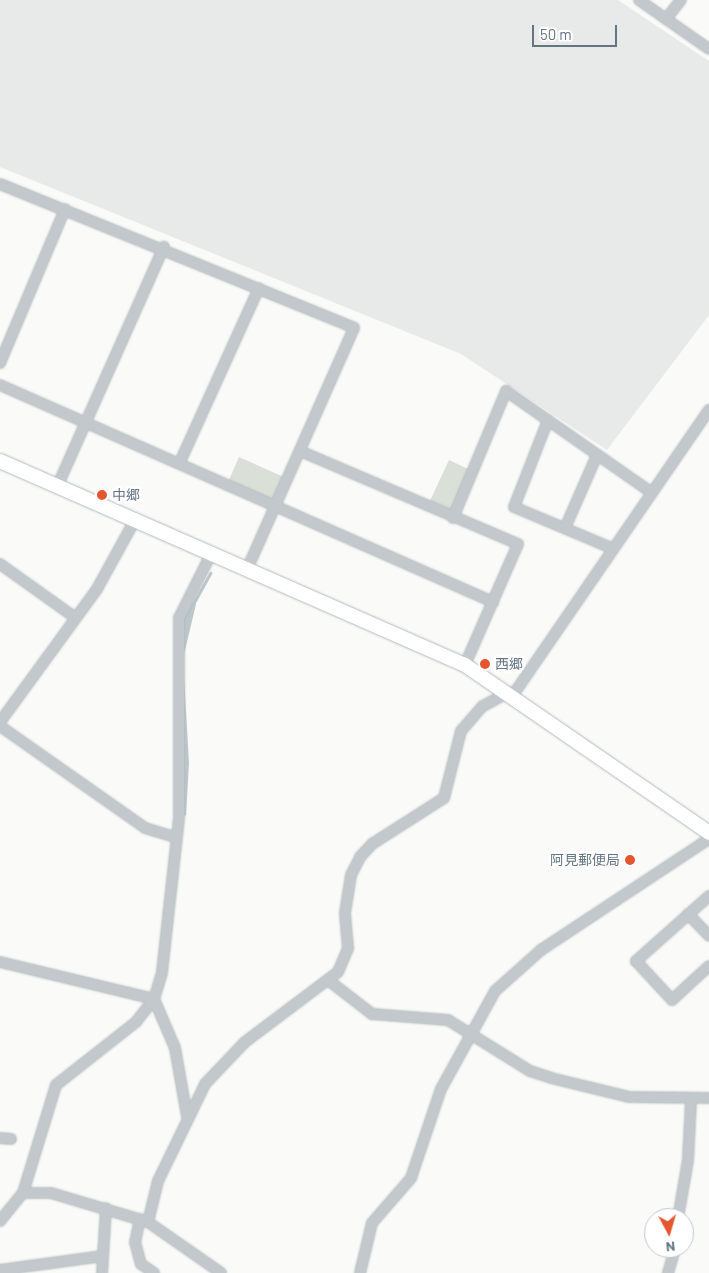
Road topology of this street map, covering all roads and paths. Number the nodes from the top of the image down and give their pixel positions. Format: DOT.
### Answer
graph roads {
  1 [pos="639,0"];
  2 [pos="681,0"];
  3 [pos="666,19"];
  4 [pos="709,48"];
  5 [pos="0,184"];
  6 [pos="65,209"];
  7 [pos="164,247"];
  8 [pos="258,288"];
  9 [pos="0,363"];
  10 [pos="0,385"];
  11 [pos="709,410"];
  12 [pos="548,420"];
  13 [pos="86,423"];
  14 [pos="300,451"];
  15 [pos="597,455"];
  16 [pos="180,462"];
  17 [pos="1,464"];
  18 [pos="57,487"];
  19 [pos="652,493"];
  20 [pos="276,506"];
  21 [pos="454,518"];
  22 [pos="135,520"];
  23 [pos="565,528"];
  24 [pos="614,549"];
  25 [pos="211,554"];
  26 [pos="0,564"];
  27 [pos="247,570"];
  28 [pos="493,602"];
  29 [pos="73,616"];
  30 [pos="465,665"];
  31 [pos="511,694"];
  32 [pos="0,722"];
  33 [pos="0,726"];
  34 [pos="709,833"];
  35 [pos="174,837"];
  36 [pos="709,839"];
  37 [pos="709,896"];
  38 [pos="688,914"];
  39 [pos="709,936"];
  40 [pos="0,962"];
  41 [pos="709,966"];
  42 [pos="328,980"];
  43 [pos="154,999"];
  44 [pos="469,1034"];
  45 [pos="709,1098"];
  46 [pos="691,1100"];
  47 [pos="187,1116"];
  48 [pos="0,1138"];
  49 [pos="11,1139"];
  50 [pos="23,1193"];
  51 [pos="106,1208"];
  52 [pos="680,1208"];
  53 [pos="5,1212"];
  54 [pos="144,1220"];
  55 [pos="0,1221"];
  56 [pos="103,1256"];
  57 [pos="672,1258"];
  58 [pos="0,1270"];
  59 [pos="102,1273"];
  60 [pos="154,1273"];
  61 [pos="221,1273"];
  62 [pos="360,1273"];
  63 [pos="668,1273"];
  1 -- 3 [label="street"];
  2 -- 3 [label="street"];
  3 -- 4 [label="street"];
  5 -- 6 [label="street"];
  6 -- 7 [label="street"];
  6 -- 9 [label="street"];
  7 -- 8 [label="street"];
  7 -- 13 [label="street"];
  8 -- 14 [label="street"];
  8 -- 16 [label="street"];
  10 -- 13 [label="street"];
  11 -- 19 [label="street"];
  12 -- 15 [label="street"];
  12 -- 21 [label="street"];
  12 -- 23 [label="street"];
  13 -- 16 [label="street"];
  13 -- 18 [label="street"];
  14 -- 20 [label="street"];
  14 -- 21 [label="street"];
  15 -- 19 [label="street"];
  15 -- 23 [label="street"];
  16 -- 20 [label="street"];
  17 -- 18 [label="street"];
  18 -- 22 [label="street"];
  19 -- 24 [label="street"];
  20 -- 27 [label="street"];
  20 -- 28 [label="street"];
  21 -- 28 [label="street"];
  22 -- 25 [label="street"];
  22 -- 29 [label="street"];
  23 -- 24 [label="street"];
  24 -- 31 [label="street"];
  25 -- 27 [label="street"];
  25 -- 35 [label="street"];
  26 -- 29 [label="street"];
  27 -- 30 [label="street"];
  28 -- 30 [label="street"];
  29 -- 32 [label="street"];
  30 -- 31 [label="street"];
  31 -- 34 [label="street"];
  31 -- 42 [label="street"];
  33 -- 35 [label="street"];
  35 -- 43 [label="street"];
  36 -- 44 [label="street"];
  37 -- 38 [label="street"];
  38 -- 39 [label="street"];
  38 -- 41 [label="street"];
  40 -- 43 [label="street"];
  42 -- 44 [label="street"];
  42 -- 47 [label="street"];
  43 -- 47 [label="street"];
  43 -- 50 [label="street"];
  44 -- 46 [label="street"];
  44 -- 62 [label="street"];
  45 -- 46 [label="street"];
  46 -- 52 [label="street"];
  47 -- 54 [label="street"];
  48 -- 49 [label="street"];
  50 -- 51 [label="street"];
  50 -- 53 [label="street"];
  51 -- 54 [label="street"];
  51 -- 56 [label="street"];
  53 -- 55 [label="street"];
  54 -- 60 [label="street"];
  54 -- 61 [label="street"];
  56 -- 58 [label="street"];
  56 -- 59 [label="street"];
  57 -- 63 [label="street"];
}
